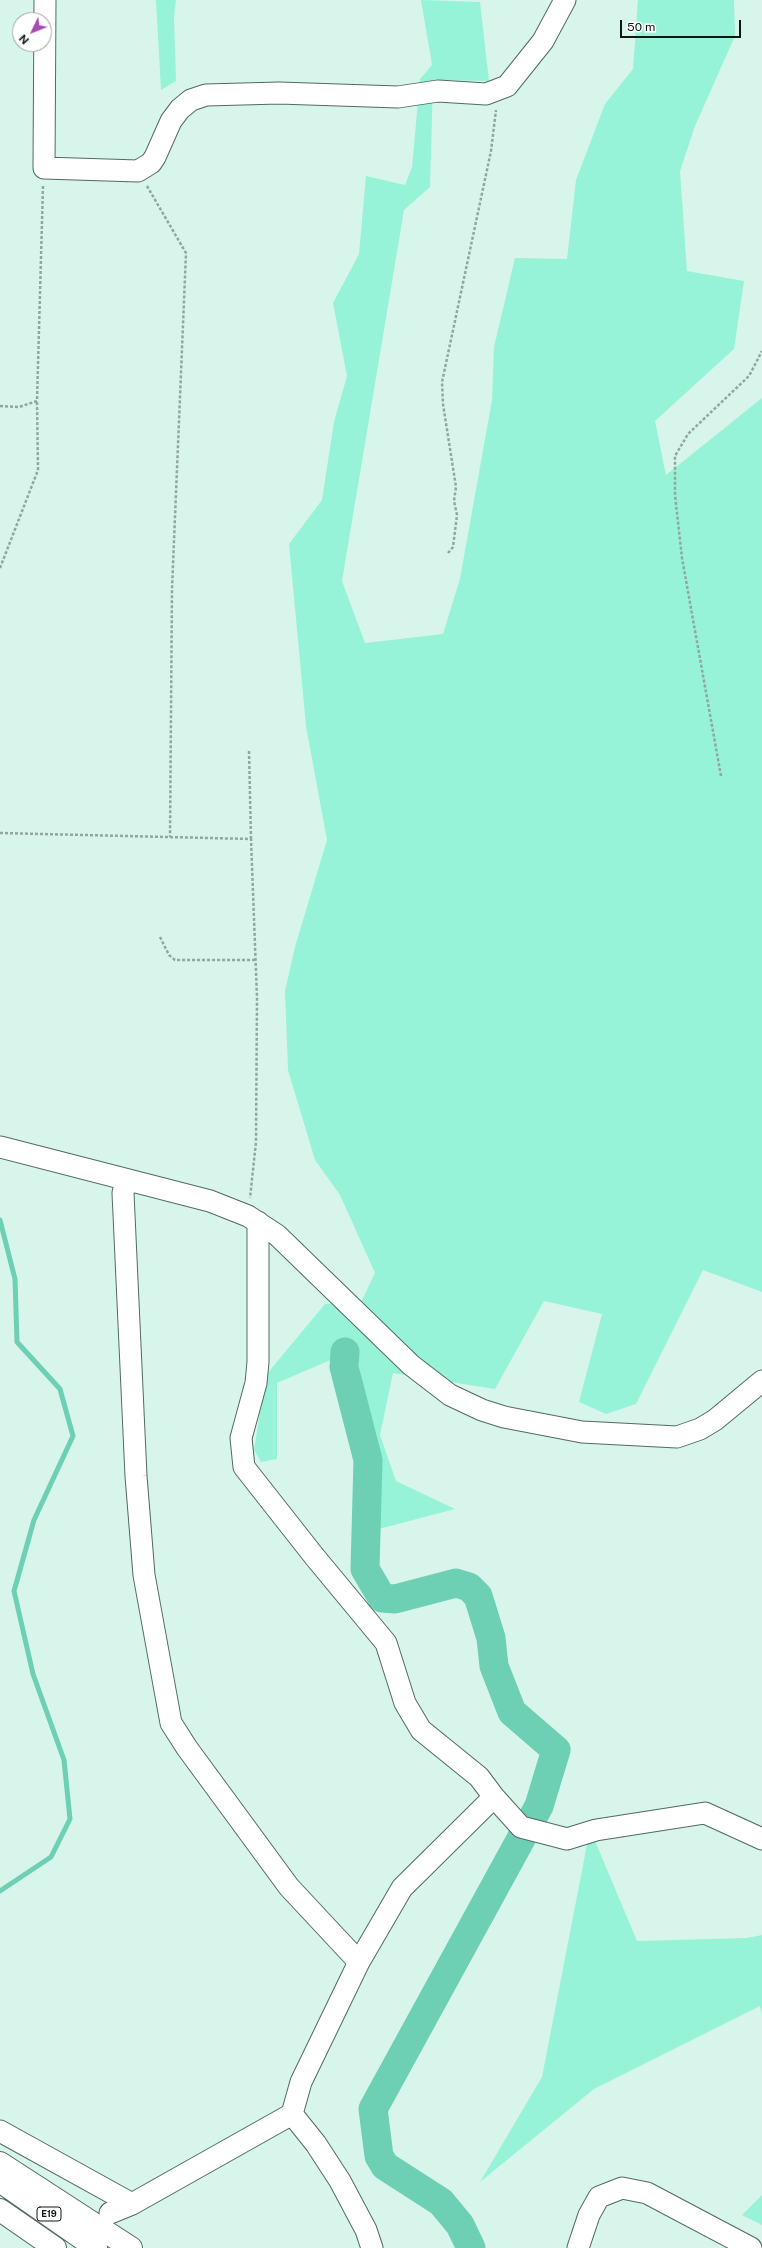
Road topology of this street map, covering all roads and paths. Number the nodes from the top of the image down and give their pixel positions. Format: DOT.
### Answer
graph roads {
  1 [pos="45,0"];
  2 [pos="565,0"];
  3 [pos="498,89"];
  4 [pos="44,168"];
  5 [pos="138,171"];
  6 [pos="762,351"];
  7 [pos="37,401"];
  8 [pos="0,406"];
  9 [pos="448,553"];
  10 [pos="0,568"];
  11 [pos="249,751"];
  12 [pos="721,776"];
  13 [pos="0,833"];
  14 [pos="170,837"];
  15 [pos="251,839"];
  16 [pos="160,937"];
  17 [pos="255,960"];
  18 [pos="0,1147"];
  19 [pos="126,1180"];
  20 [pos="253,1219"];
  21 [pos="762,1381"];
  22 [pos="494,1797"];
  23 [pos="762,1839"];
  24 [pos="359,1962"];
  25 [pos="292,2114"];
  26 [pos="0,2131"];
  27 [pos="0,2163"];
  28 [pos="0,2181"];
  29 [pos="132,2204"];
  30 [pos="0,2210"];
  31 [pos="110,2213"];
  32 [pos="55,2248"];
  33 [pos="96,2248"];
  34 [pos="131,2248"];
  35 [pos="372,2248"];
  36 [pos="578,2248"];
  37 [pos="751,2248"];
  1 -- 4 [label="street"];
  2 -- 3 [label="street"];
  3 -- 5 [label="street"];
  3 -- 9 [label="path"];
  4 -- 5 [label="street"];
  4 -- 7 [label="path"];
  5 -- 14 [label="path"];
  6 -- 12 [label="path"];
  7 -- 8 [label="path"];
  7 -- 10 [label="path"];
  11 -- 15 [label="path"];
  13 -- 14 [label="path"];
  14 -- 15 [label="path"];
  15 -- 17 [label="path"];
  16 -- 17 [label="path"];
  17 -- 20 [label="path"];
  18 -- 19 [label="street"];
  19 -- 20 [label="street"];
  19 -- 24 [label="street"];
  20 -- 21 [label="street"];
  20 -- 22 [label="street"];
  22 -- 23 [label="street"];
  22 -- 24 [label="street"];
  24 -- 25 [label="street"];
  25 -- 29 [label="street"];
  25 -- 35 [label="street"];
  26 -- 29 [label="street"];
  27 -- 34 [label="highway"];
  28 -- 33 [label="highway, E19"];
  29 -- 31 [label="street"];
  30 -- 32 [label="highway, E19"];
  36 -- 37 [label="street"];
}
